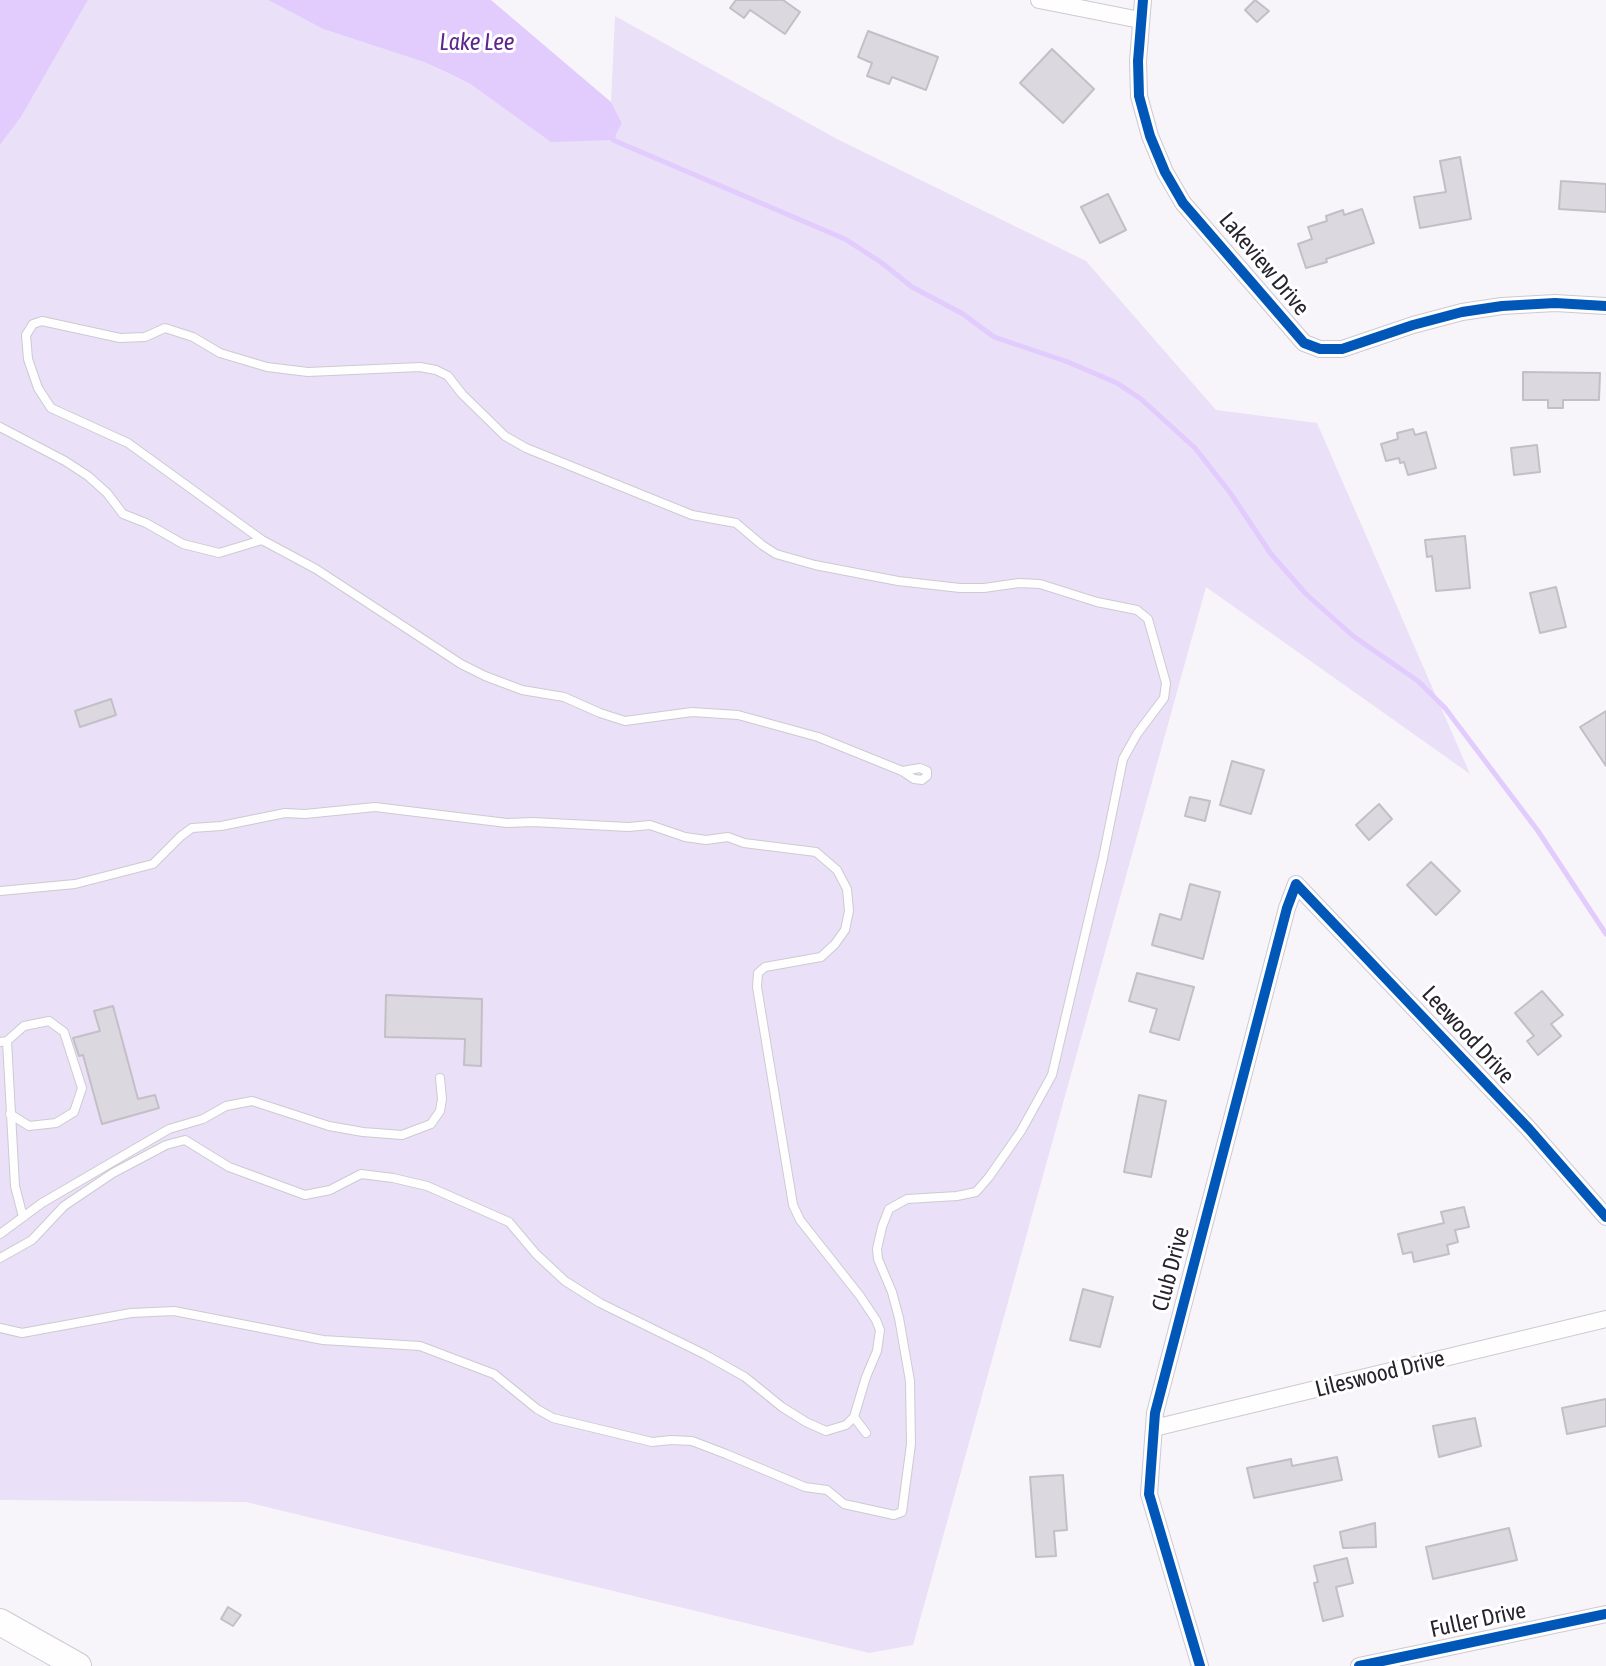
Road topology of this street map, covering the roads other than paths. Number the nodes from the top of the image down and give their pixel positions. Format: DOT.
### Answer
graph roads {
  1 [pos="1039,0"];
  2 [pos="1143,0"];
  3 [pos="1140,20"];
  4 [pos="1606,306"];
  5 [pos="0,427"];
  6 [pos="262,540"];
  7 [pos="902,771"];
  8 [pos="1296,884"];
  9 [pos="0,891"];
  10 [pos="4,1042"];
  11 [pos="440,1078"];
  12 [pos="10,1114"];
  13 [pos="23,1217"];
  14 [pos="1606,1217"];
  15 [pos="0,1234"];
  16 [pos="0,1258"];
  17 [pos="1606,1319"];
  18 [pos="0,1328"];
  19 [pos="854,1417"];
  20 [pos="1154,1428"];
  21 [pos="866,1433"];
  22 [pos="1606,1615"];
  23 [pos="0,1622"];
  24 [pos="63,1660"];
  25 [pos="1200,1666"];
  26 [pos="1359,1666"];
  1 -- 3 [label="street"];
  2 -- 3 [label="street, Lakeview Drive"];
  3 -- 4 [label="street, Lakeview Drive"];
  5 -- 6 [label="lane"];
  6 -- 7 [label="lane"];
  6 -- 18 [label="lane"];
  8 -- 14 [label="street, Leewood Drive"];
  8 -- 20 [label="street, Club Drive"];
  9 -- 19 [label="lane"];
  10 -- 12 [label="lane"];
  10 -- 12 [label="lane"];
  11 -- 13 [label="lane"];
  12 -- 13 [label="lane"];
  13 -- 15 [label="lane"];
  16 -- 19 [label="lane"];
  17 -- 20 [label="street, Lileswood Drive"];
  19 -- 21 [label="lane"];
  20 -- 25 [label="street, Club Drive"];
  22 -- 26 [label="street, Fuller Drive"];
  23 -- 24 [label="highway"];
}
